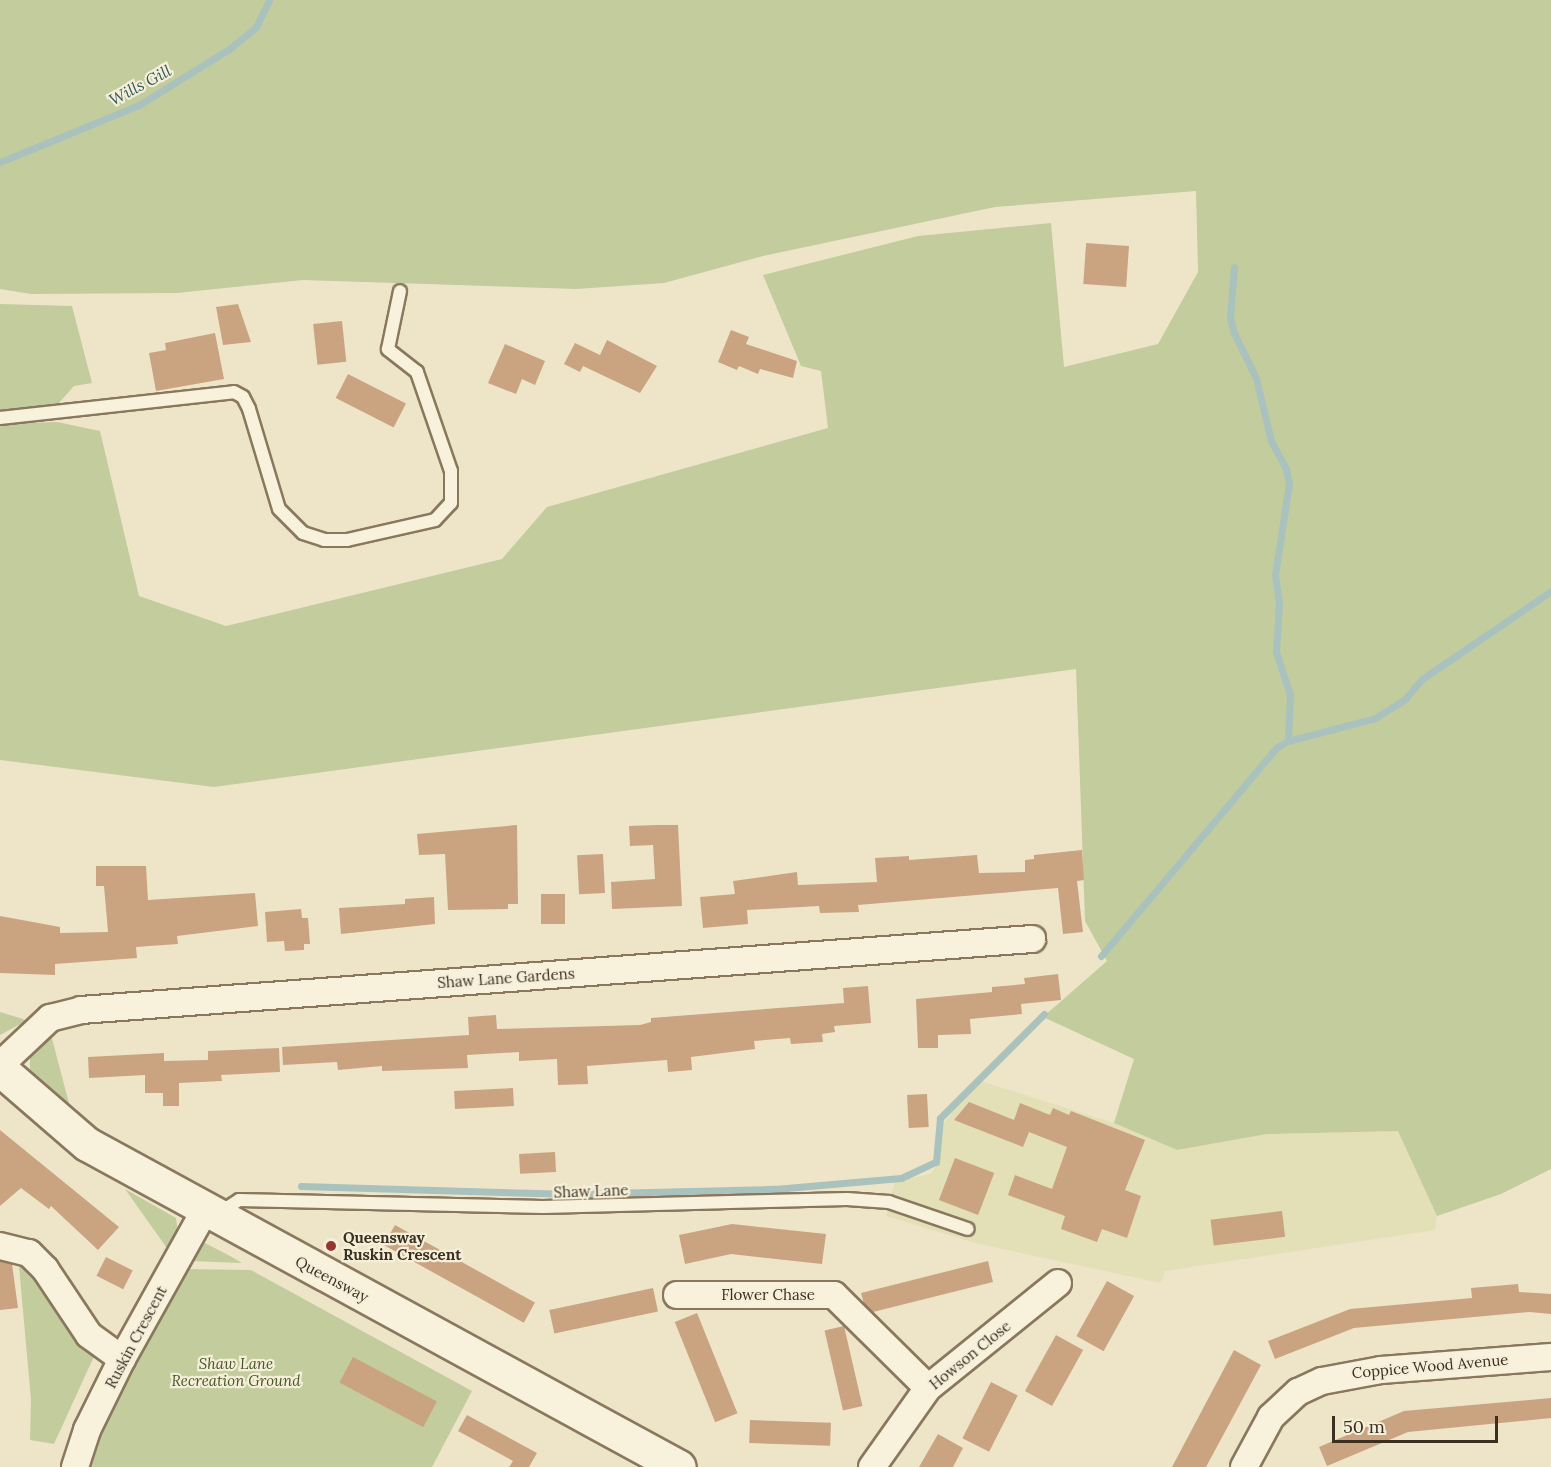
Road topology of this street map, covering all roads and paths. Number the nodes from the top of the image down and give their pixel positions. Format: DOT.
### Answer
graph roads {
  1 [pos="400,291"];
  2 [pos="0,418"];
  3 [pos="1032,939"];
  4 [pos="0,1067"];
  5 [pos="211,1213"];
  6 [pos="968,1229"];
  7 [pos="0,1246"];
  8 [pos="1058,1283"];
  9 [pos="677,1295"];
  10 [pos="1551,1357"];
  11 [pos="122,1359"];
  12 [pos="928,1388"];
  13 [pos="75,1467"];
  14 [pos="679,1467"];
  15 [pos="872,1467"];
  16 [pos="1244,1467"];
  1 -- 2 [label="lane"];
  3 -- 4 [label="street, Shaw Lane Gardens"];
  4 -- 5 [label="street, Queensway"];
  5 -- 6 [label="lane, Shaw Lane"];
  5 -- 11 [label="street, Ruskin Crescent"];
  5 -- 14 [label="street, Queensway"];
  7 -- 11 [label="street"];
  8 -- 12 [label="street, Howson Close"];
  9 -- 12 [label="street, Flower Chase"];
  10 -- 16 [label="street, Coppice Wood Avenue"];
  11 -- 13 [label="street, Ruskin Crescent"];
  12 -- 15 [label="street, Howson Close"];
}
